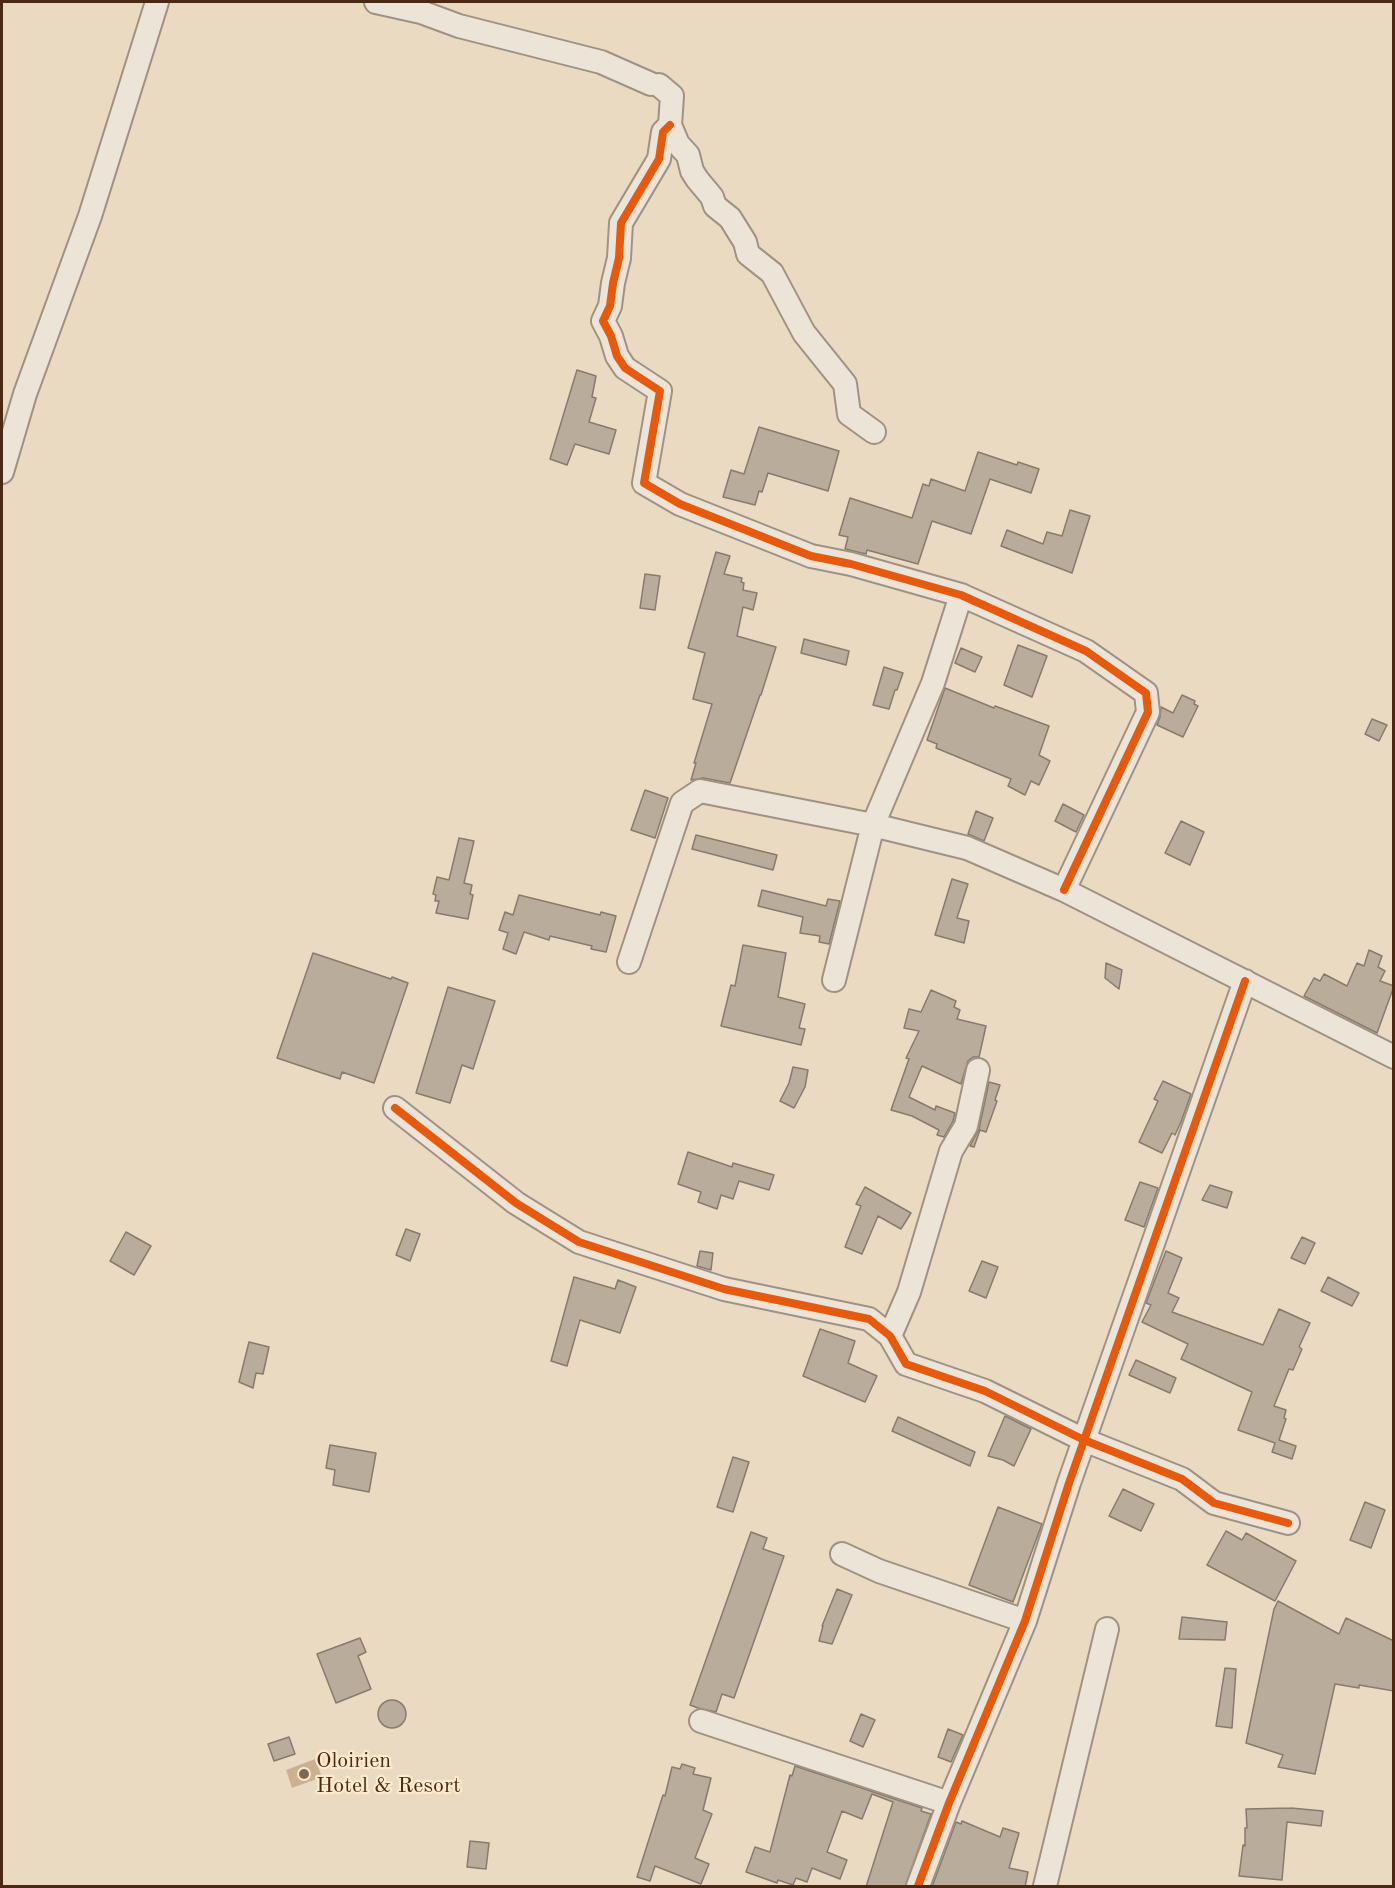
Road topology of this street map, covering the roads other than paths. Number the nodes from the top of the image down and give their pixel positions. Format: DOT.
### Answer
graph roads {
  1 [pos="157,2"];
  2 [pos="376,2"];
  3 [pos="670,125"];
  4 [pos="874,432"];
  5 [pos="2,472"];
  6 [pos="961,595"];
  7 [pos="873,825"];
  8 [pos="1064,890"];
  9 [pos="629,962"];
  10 [pos="834,980"];
  11 [pos="1245,981"];
  12 [pos="1394,1057"];
  13 [pos="978,1070"];
  14 [pos="395,1108"];
  15 [pos="890,1336"];
  16 [pos="1084,1440"];
  17 [pos="1288,1524"];
  18 [pos="842,1554"];
  19 [pos="1024,1621"];
  20 [pos="1107,1629"];
  21 [pos="701,1721"];
  22 [pos="949,1803"];
  23 [pos="918,1887"];
  24 [pos="1045,1887"];
  1 -- 5 [label="street"];
  2 -- 3 [label="street"];
  3 -- 4 [label="street"];
  3 -- 6 [label="street"];
  6 -- 7 [label="street"];
  6 -- 8 [label="street"];
  7 -- 8 [label="street"];
  7 -- 9 [label="street"];
  7 -- 10 [label="street"];
  8 -- 11 [label="street"];
  11 -- 12 [label="street"];
  11 -- 16 [label="street"];
  13 -- 15 [label="street"];
  14 -- 15 [label="street"];
  15 -- 16 [label="street"];
  16 -- 17 [label="street"];
  16 -- 19 [label="street"];
  18 -- 19 [label="street"];
  19 -- 22 [label="street"];
  20 -- 24 [label="street"];
  21 -- 22 [label="street"];
  22 -- 23 [label="street"];
}
